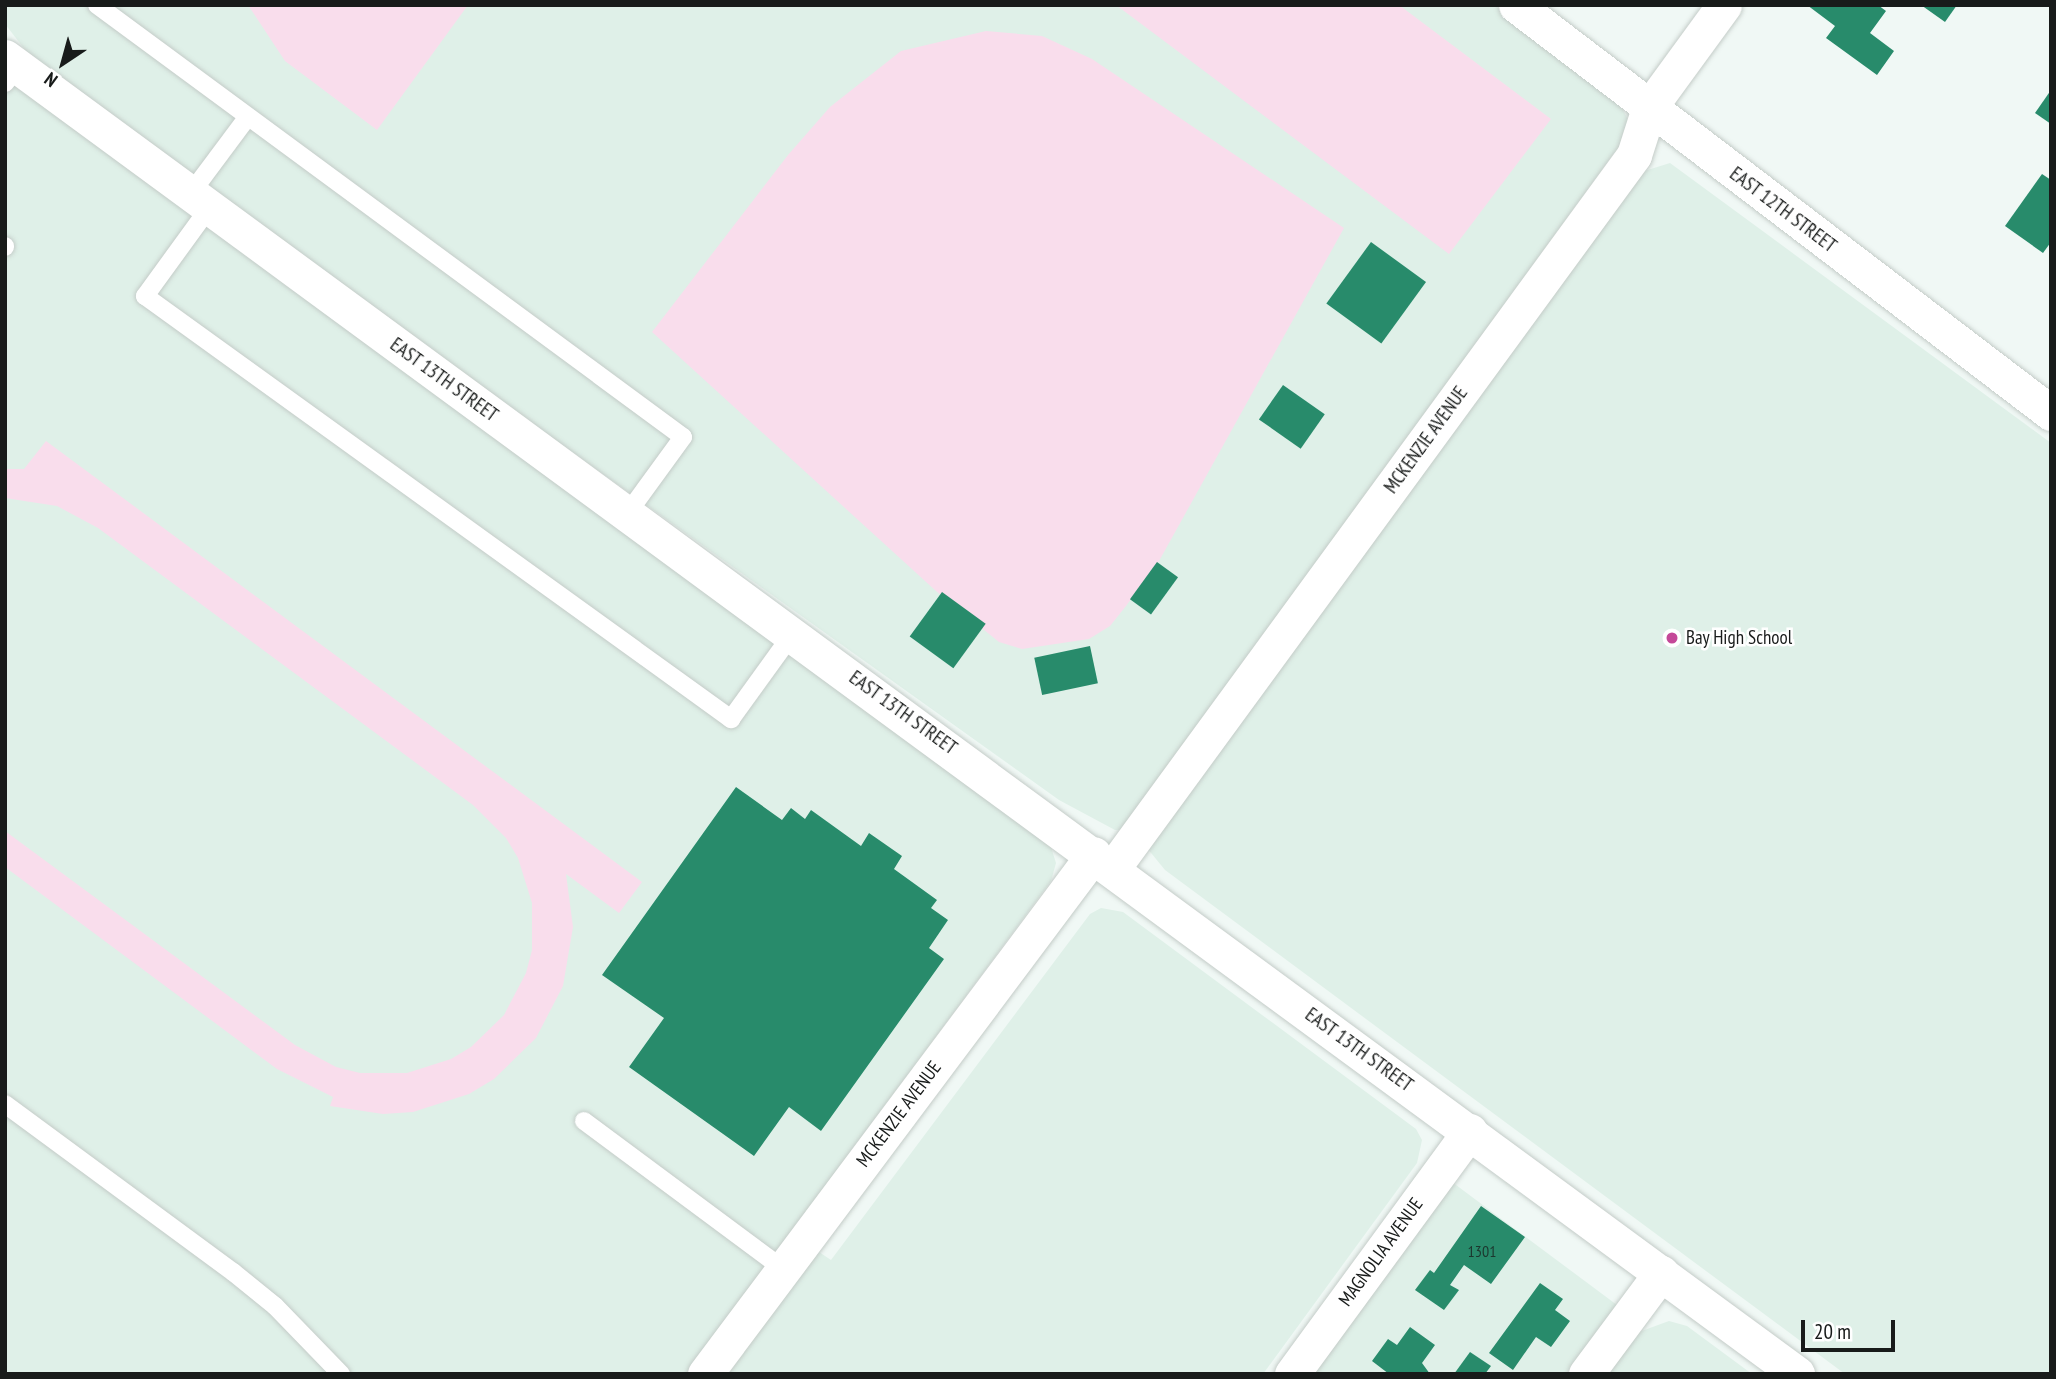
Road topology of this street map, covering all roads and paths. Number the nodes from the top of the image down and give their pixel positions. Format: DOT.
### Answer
graph roads {
  1 [pos="97,5"];
  2 [pos="1516,5"];
  3 [pos="1724,5"];
  4 [pos="10,69"];
  5 [pos="1649,108"];
  6 [pos="247,118"];
  7 [pos="200,201"];
  8 [pos="2051,413"];
  9 [pos="627,514"];
  10 [pos="793,633"];
  11 [pos="1104,861"];
  12 [pos="5,1104"];
  13 [pos="584,1121"];
  14 [pos="1470,1131"];
  15 [pos="782,1268"];
  16 [pos="1661,1273"];
  17 [pos="341,1374"];
  18 [pos="705,1374"];
  19 [pos="1292,1374"];
  20 [pos="1586,1374"];
  21 [pos="1797,1374"];
  1 -- 6 [label="lane"];
  2 -- 5 [label="street, EAST 12TH STREET"];
  3 -- 5 [label="street, MCKENZIE AVENUE"];
  4 -- 7 [label="street, EAST 13TH STREET"];
  5 -- 8 [label="street, EAST 12TH STREET"];
  5 -- 11 [label="street, MCKENZIE AVENUE"];
  6 -- 7 [label="lane"];
  6 -- 9 [label="lane"];
  7 -- 9 [label="street, EAST 13TH STREET"];
  7 -- 10 [label="lane"];
  9 -- 10 [label="street, EAST 13TH STREET"];
  10 -- 11 [label="street, EAST 13TH STREET"];
  11 -- 14 [label="street, EAST 13TH STREET"];
  11 -- 15 [label="street, MCKENZIE AVENUE"];
  12 -- 17 [label="lane"];
  13 -- 15 [label="lane"];
  14 -- 16 [label="street, EAST 13TH STREET"];
  14 -- 19 [label="street, MAGNOLIA AVENUE"];
  15 -- 18 [label="street, MCKENZIE AVENUE"];
  16 -- 20 [label="street"];
  16 -- 21 [label="street, EAST 13TH STREET"];
}
